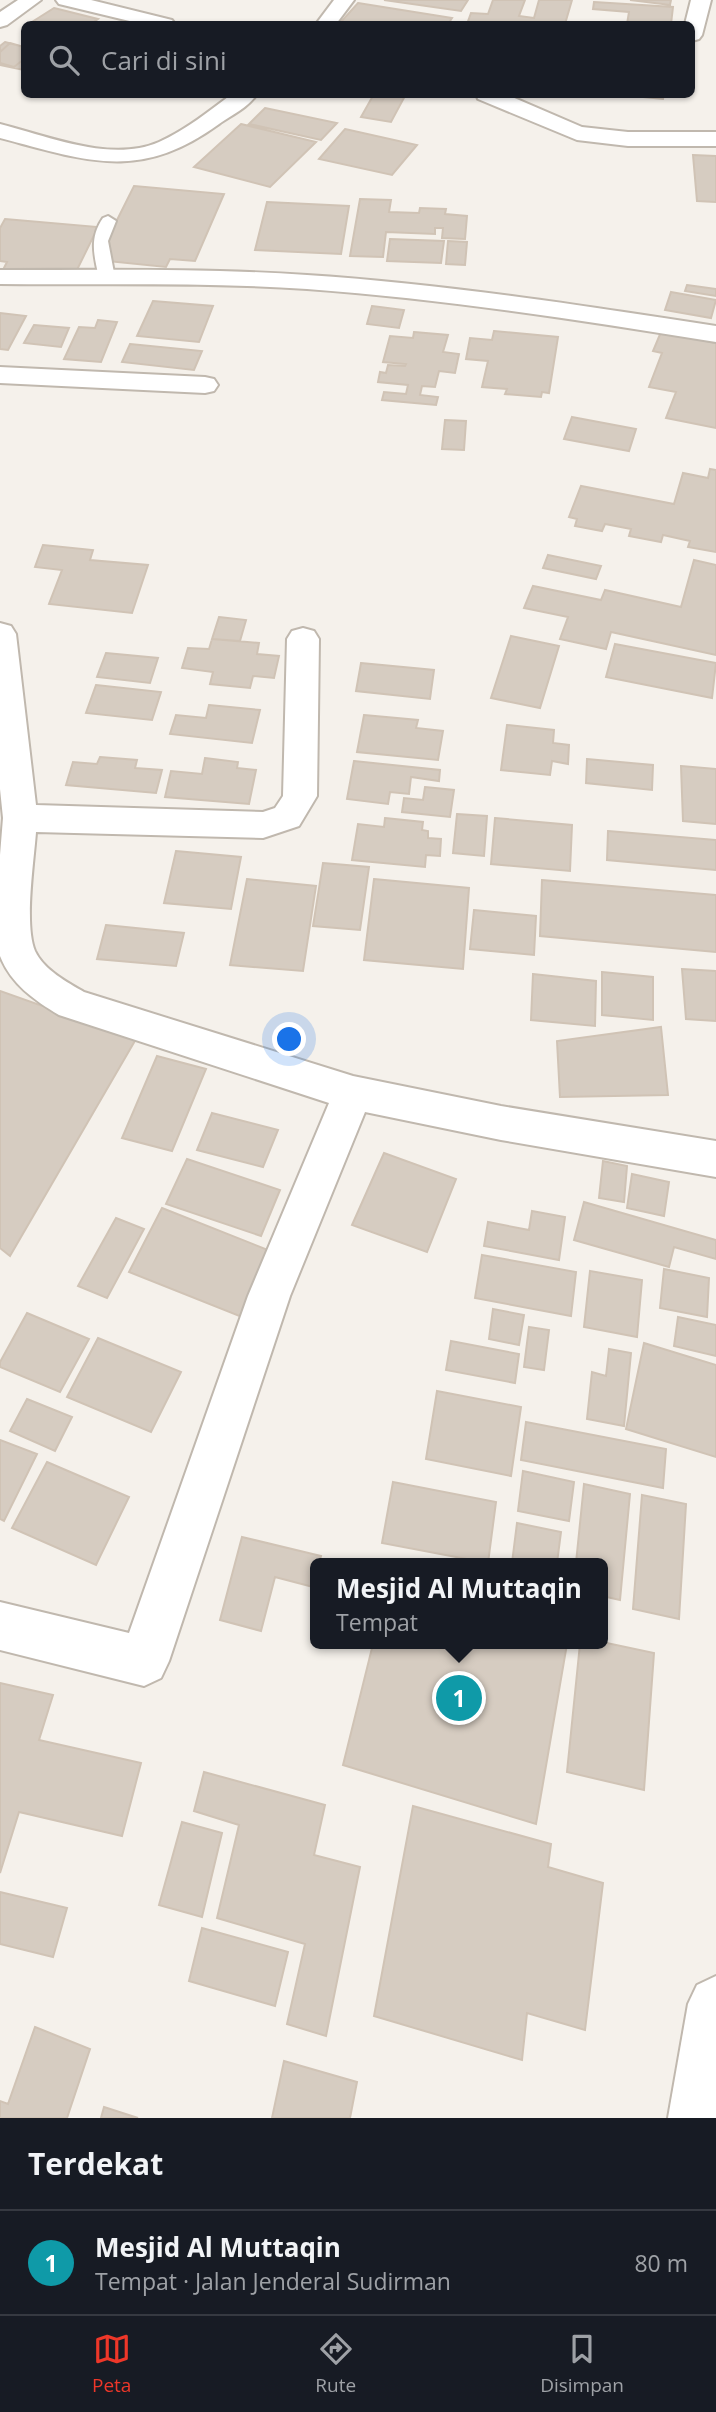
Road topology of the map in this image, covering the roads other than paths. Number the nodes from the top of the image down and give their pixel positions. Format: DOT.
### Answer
graph roads {
  1 [pos="31,0"];
  2 [pos="66,0"];
  3 [pos="344,0"];
  4 [pos="701,0"];
  5 [pos="0,21"];
  6 [pos="153,21"];
  7 [pos="328,21"];
  8 [pos="695,21"];
  9 [pos="241,98"];
  10 [pos="495,98"];
  11 [pos="0,131"];
  12 [pos="716,139"];
  13 [pos="108,221"];
  14 [pos="0,277"];
  15 [pos="107,278"];
  16 [pos="716,334"];
  17 [pos="0,375"];
  18 [pos="205,385"];
  19 [pos="0,634"];
  20 [pos="303,639"];
  21 [pos="20,818"];
  22 [pos="6,936"];
  23 [pos="353,1093"];
  24 [pos="716,1159"];
  25 [pos="0,1626"];
  26 [pos="716,2004"];
  27 [pos="697,2118"];
  1 -- 5 [label="street"];
  2 -- 6 [label="street"];
  3 -- 7 [label="street"];
  4 -- 8 [label="street"];
  9 -- 11 [label="street"];
  10 -- 12 [label="street"];
  13 -- 15 [label="lane"];
  14 -- 15 [label="street"];
  15 -- 16 [label="street"];
  17 -- 18 [label="street"];
  19 -- 21 [label="street"];
  20 -- 21 [label="street"];
  21 -- 22 [label="street"];
  22 -- 23 [label="street"];
  23 -- 24 [label="street"];
  23 -- 25 [label="street"];
  26 -- 27 [label="street"];
}
